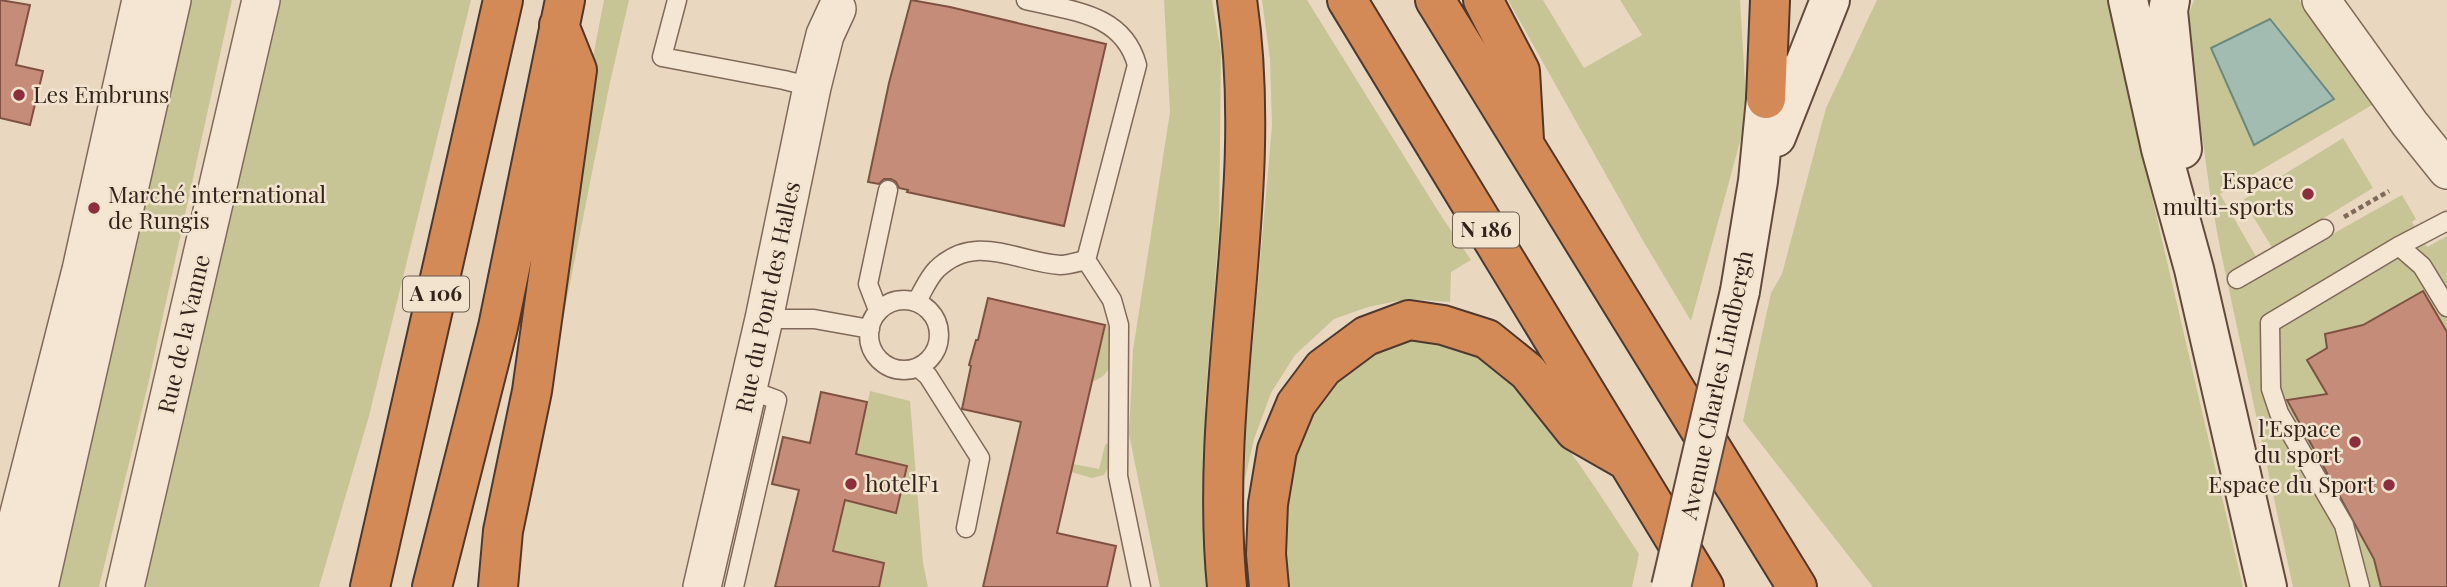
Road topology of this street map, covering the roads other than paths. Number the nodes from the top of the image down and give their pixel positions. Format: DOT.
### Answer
graph roads {
  1 [pos="141,0"];
  2 [pos="172,0"];
  3 [pos="261,0"];
  4 [pos="503,0"];
  5 [pos="677,0"];
  6 [pos="1026,0"];
  7 [pos="1237,0"];
  8 [pos="1347,0"];
  9 [pos="1435,0"];
  10 [pos="1483,0"];
  11 [pos="1770,0"];
  12 [pos="1784,0"];
  13 [pos="1830,0"];
  14 [pos="2128,0"];
  15 [pos="2171,0"];
  16 [pos="842,3"];
  17 [pos="2323,7"];
  18 [pos="1096,9"];
  19 [pos="562,12"];
  20 [pos="812,87"];
  21 [pos="1766,99"];
  22 [pos="1524,145"];
  23 [pos="2447,170"];
  24 [pos="1758,181"];
  25 [pos="888,190"];
  26 [pos="2447,221"];
  27 [pos="2324,229"];
  28 [pos="2399,246"];
  29 [pos="1086,260"];
  30 [pos="2194,269"];
  31 [pos="2237,279"];
  32 [pos="917,301"];
  33 [pos="2447,307"];
  34 [pos="878,310"];
  35 [pos="764,319"];
  36 [pos="870,329"];
  37 [pos="919,368"];
  38 [pos="748,388"];
  39 [pos="1626,460"];
  40 [pos="966,528"];
  41 [pos="4,587"];
  42 [pos="39,587"];
  43 [pos="125,587"];
  44 [pos="370,587"];
  45 [pos="432,587"];
  46 [pos="498,587"];
  47 [pos="702,587"];
  48 [pos="734,587"];
  49 [pos="1141,587"];
  50 [pos="1227,587"];
  51 [pos="1269,587"];
  52 [pos="1671,587"];
  53 [pos="1704,587"];
  54 [pos="1797,587"];
  55 [pos="2267,587"];
  56 [pos="2360,587"];
  1 -- 41 [label="street"];
  2 -- 42 [label="street"];
  3 -- 43 [label="street, Rue de la Vanne"];
  4 -- 44 [label="highway, A 106"];
  5 -- 20 [label="lane"];
  6 -- 18 [label="lane"];
  7 -- 50 [label="highway"];
  8 -- 39 [label="highway, N 186"];
  9 -- 22 [label="highway"];
  10 -- 22 [label="highway"];
  11 -- 21 [label="highway"];
  12 -- 21 [label="street, Avenue Charles Lindbergh"];
  13 -- 24 [label="street, Avenue Charles Lindbergh"];
  14 -- 30 [label="street"];
  15 -- 30 [label="street"];
  16 -- 20 [label="street, Rue du Pont des Halles"];
  17 -- 23 [label="street"];
  18 -- 29 [label="lane"];
  19 -- 45 [label="highway, A 106"];
  19 -- 46 [label="highway"];
  20 -- 35 [label="street, Rue du Pont des Halles"];
  21 -- 24 [label="street, Avenue Charles Lindbergh"];
  22 -- 54 [label="highway"];
  24 -- 52 [label="street, Avenue Charles Lindbergh, bridge"];
  25 -- 34 [label="lane"];
  26 -- 28 [label="lane"];
  27 -- 31 [label="lane"];
  28 -- 33 [label="lane"];
  28 -- 56 [label="lane"];
  29 -- 32 [label="lane"];
  29 -- 49 [label="lane"];
  30 -- 55 [label="street"];
  32 -- 34 [label="lane"];
  32 -- 37 [label="lane"];
  34 -- 36 [label="lane"];
  35 -- 36 [label="lane"];
  35 -- 38 [label="street, Rue du Pont des Halles"];
  36 -- 37 [label="lane"];
  37 -- 40 [label="lane"];
  38 -- 47 [label="street, Rue du Pont des Halles"];
  38 -- 48 [label="lane"];
  39 -- 51 [label="highway"];
  39 -- 53 [label="highway, N 186"];
}
